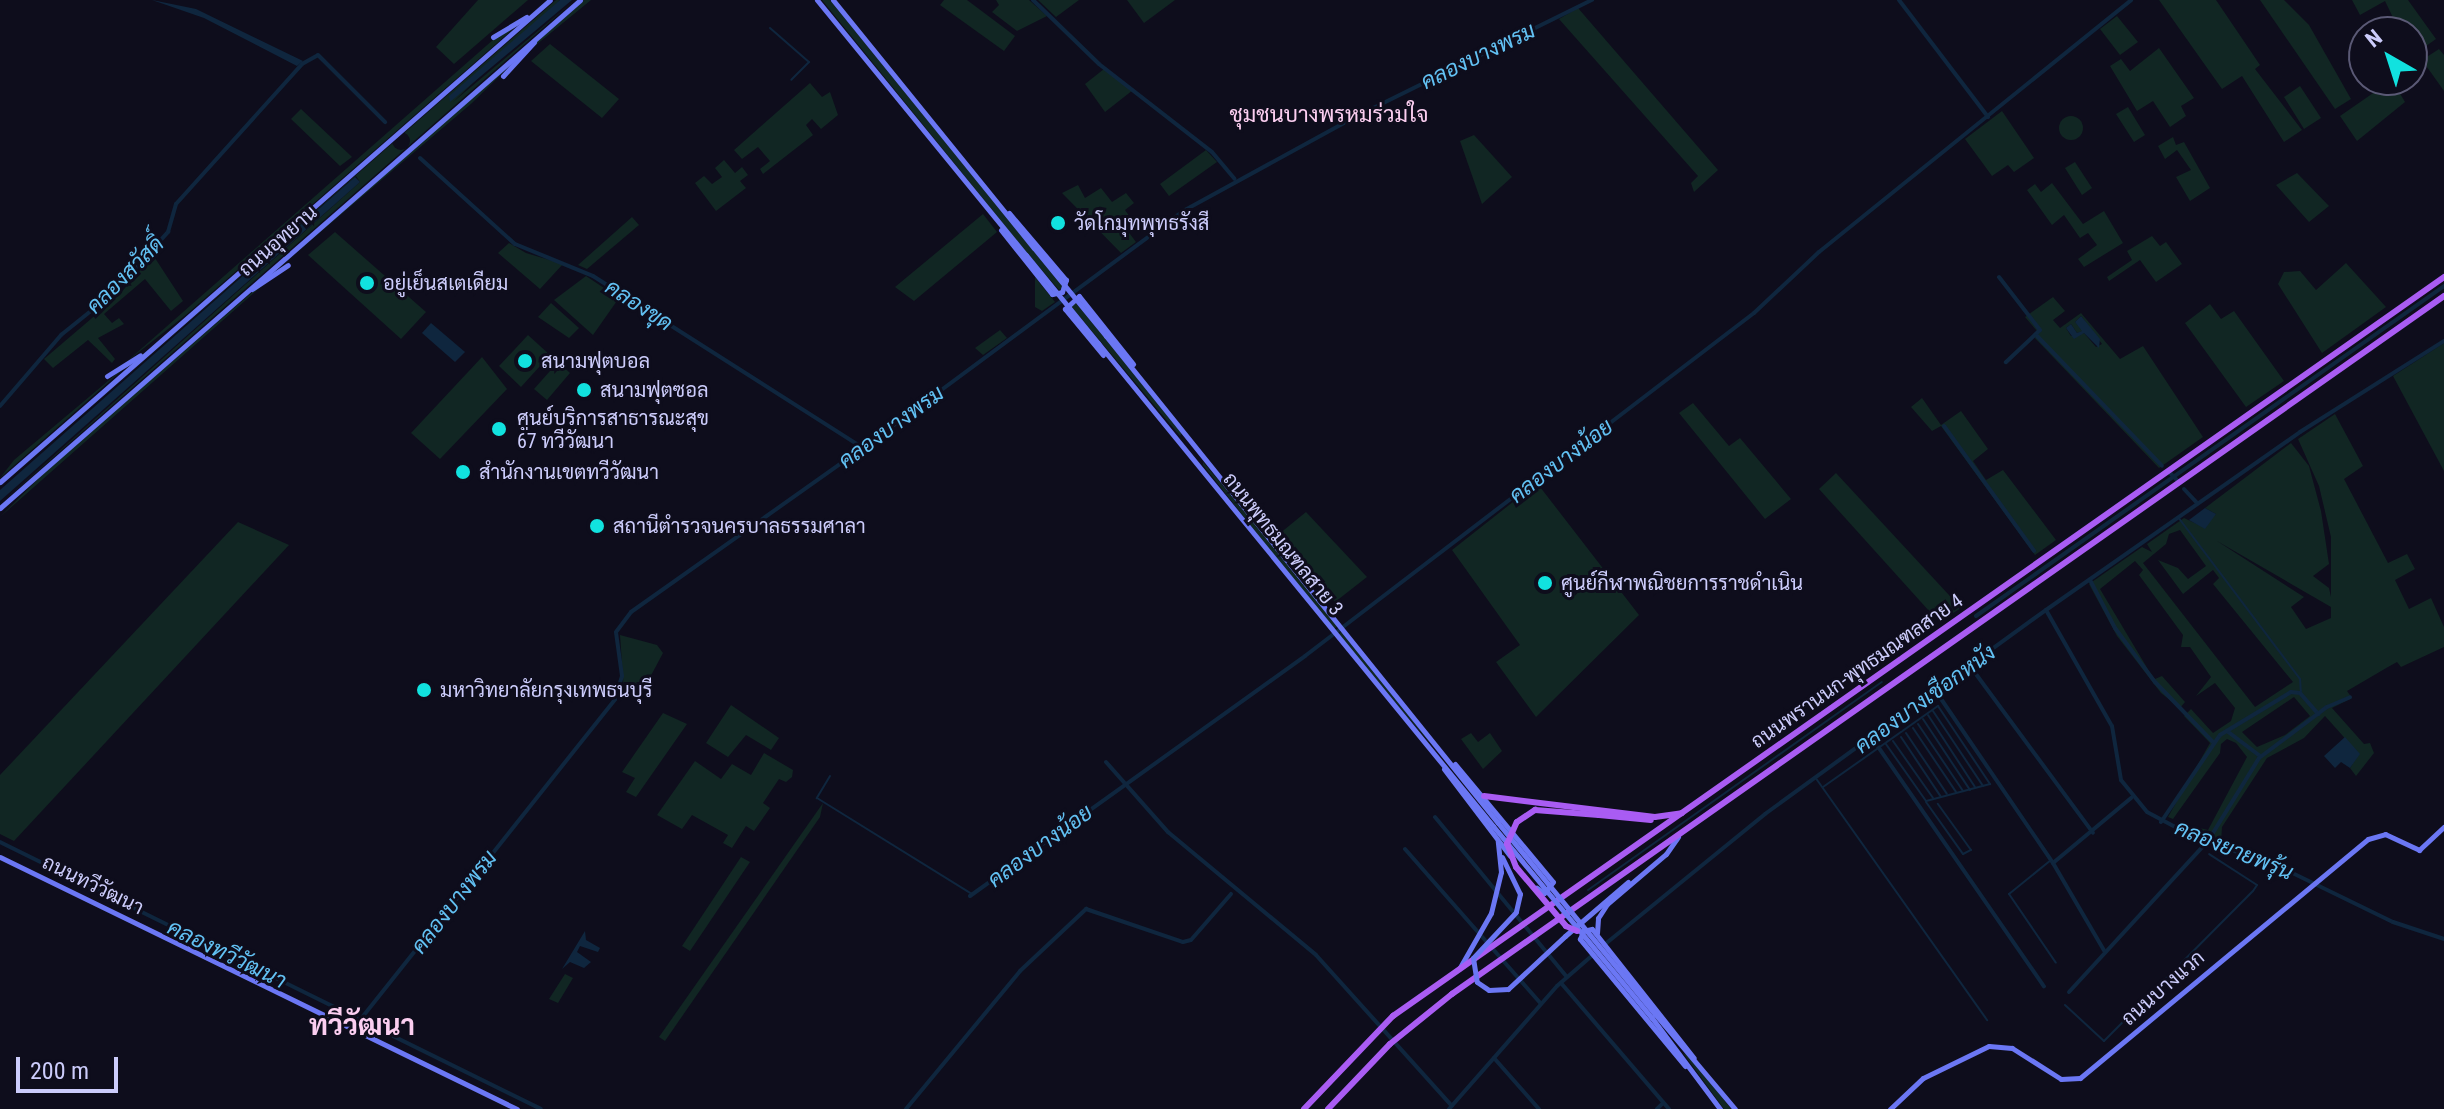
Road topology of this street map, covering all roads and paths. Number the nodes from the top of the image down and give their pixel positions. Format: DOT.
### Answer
graph roads {
  1 [pos="550,0"];
  2 [pos="580,0"];
  3 [pos="817,0"];
  4 [pos="833,0"];
  5 [pos="539,9"];
  6 [pos="545,29"];
  7 [pos="493,37"];
  8 [pos="503,76"];
  9 [pos="996,202"];
  10 [pos="988,209"];
  11 [pos="288,265"];
  12 [pos="2444,277"];
  13 [pos="243,293"];
  14 [pos="2444,296"];
  15 [pos="152,348"];
  16 [pos="1137,372"];
  17 [pos="107,376"];
  18 [pos="1126,379"];
  19 [pos="1188,433"];
  20 [pos="1177,438"];
  21 [pos="1195,440"];
  22 [pos="1187,450"];
  23 [pos="1193,458"];
  24 [pos="1209,458"];
  25 [pos="1199,465"];
  26 [pos="0,482"];
  27 [pos="0,508"];
  28 [pos="1924,644"];
  29 [pos="1933,656"];
  30 [pos="1432,738"];
  31 [pos="1424,744"];
  32 [pos="1451,760"];
  33 [pos="1443,767"];
  34 [pos="1484,796"];
  35 [pos="1685,813"];
  36 [pos="1668,816"];
  37 [pos="1496,825"];
  38 [pos="2444,827"];
  39 [pos="1678,836"];
  40 [pos="1498,841"];
  41 [pos="1500,853"];
  42 [pos="0,857"];
  43 [pos="1658,861"];
  44 [pos="1577,931"];
  45 [pos="1599,937"];
  46 [pos="1458,969"];
  47 [pos="1654,1016"];
  48 [pos="1694,1058"];
  49 [pos="1685,1066"];
  50 [pos="517,1109"];
  51 [pos="1304,1109"];
  52 [pos="1328,1109"];
  53 [pos="1720,1109"];
  54 [pos="1735,1109"];
  55 [pos="1890,1109"];
  1 -- 5 [label="main road, ถนนอุทยาน"];
  2 -- 6 [label="main road, ถนนอุทยาน"];
  3 -- 10 [label="main road, ถนนพุทธมณฑลสาย 3"];
  4 -- 9 [label="main road, ถนนพุทธมณฑลสาย 3"];
  5 -- 7 [label="main road"];
  5 -- 15 [label="main road, ถนนอุทยาน"];
  6 -- 8 [label="main road"];
  6 -- 13 [label="main road, ถนนอุทยาน"];
  9 -- 10 [label="main road"];
  9 -- 16 [label="main road, ถนนพุทธมณฑลสาย 3, bridge"];
  10 -- 18 [label="main road, ถนนพุทธมณฑลสาย 3, bridge"];
  11 -- 13 [label="main road"];
  12 -- 28 [label="main road, ถนนพรานนก-พุทธมณฑลสาย 4"];
  13 -- 27 [label="main road, ถนนอุทยาน"];
  14 -- 29 [label="main road, ถนนพรานนก-พุทธมณฑลสาย 4"];
  15 -- 17 [label="main road"];
  15 -- 26 [label="main road, ถนนอุทยาน"];
  16 -- 18 [label="main road"];
  16 -- 19 [label="main road, ถนนพุทธมณฑลสาย 3"];
  18 -- 20 [label="main road, ถนนพุทธมณฑลสาย 3"];
  19 -- 20 [label="main road"];
  19 -- 21 [label="main road, ถนนพุทธมณฑลสาย 3"];
  19 -- 22 [label="main road"];
  20 -- 22 [label="main road, ถนนพุทธมณฑลสาย 3"];
  21 -- 23 [label="main road"];
  21 -- 24 [label="main road, ถนนพุทธมณฑลสาย 3"];
  22 -- 23 [label="main road, ถนนพุทธมณฑลสาย 3"];
  23 -- 25 [label="main road, ถนนพุทธมณฑลสาย 3"];
  24 -- 25 [label="main road"];
  24 -- 30 [label="main road, ถนนพุทธมณฑลสาย 3"];
  25 -- 31 [label="main road, ถนนพุทธมณฑลสาย 3"];
  28 -- 29 [label="main road"];
  28 -- 35 [label="main road, ถนนพรานนก-พุทธมณฑลสาย 4"];
  29 -- 39 [label="main road, ถนนพรานนก-พุทธมณฑลสาย 4"];
  30 -- 31 [label="main road"];
  30 -- 32 [label="main road, ถนนพุทธมณฑลสาย 3"];
  31 -- 33 [label="main road, ถนนพุทธมณฑลสาย 3"];
  32 -- 34 [label="main road"];
  32 -- 37 [label="main road, ถนนพุทธมณฑลสาย 3"];
  33 -- 37 [label="main road, ถนนพุทธมณฑลสาย 3"];
  33 -- 40 [label="main road"];
  34 -- 36 [label="main road"];
  34 -- 40 [label="main road"];
  35 -- 36 [label="main road"];
  35 -- 46 [label="main road, ถนนพรานนก-พุทธมณฑลสาย 4, bridge"];
  36 -- 44 [label="main road, bridge"];
  37 -- 44 [label="main road, ถนนพุทธมณฑลสาย 3, bridge"];
  37 -- 47 [label="main road, ถนนพุทธมณฑลสาย 3, bridge"];
  38 -- 55 [label="main road, ถนนบางแวก"];
  39 -- 43 [label="main road"];
  39 -- 52 [label="main road, ถนนพรานนก-พุทธมณฑลสาย 4"];
  40 -- 41 [label="main road"];
  41 -- 43 [label="main road, bridge"];
  41 -- 46 [label="main road"];
  42 -- 50 [label="main road, ถนนทวีวัฒนา"];
  43 -- 45 [label="main road"];
  44 -- 47 [label="main road, ถนนพุทธมณฑลสาย 3, bridge"];
  45 -- 48 [label="main road, bridge"];
  45 -- 49 [label="main road, bridge"];
  46 -- 51 [label="main road, ถนนพรานนก-พุทธมณฑลสาย 4"];
  47 -- 48 [label="main road, ถนนพุทธมณฑลสาย 3"];
  47 -- 49 [label="main road, ถนนพุทธมณฑลสาย 3"];
  48 -- 54 [label="main road, ถนนพุทธมณฑลสาย 3"];
  49 -- 53 [label="main road, ถนนพุทธมณฑลสาย 3"];
}
